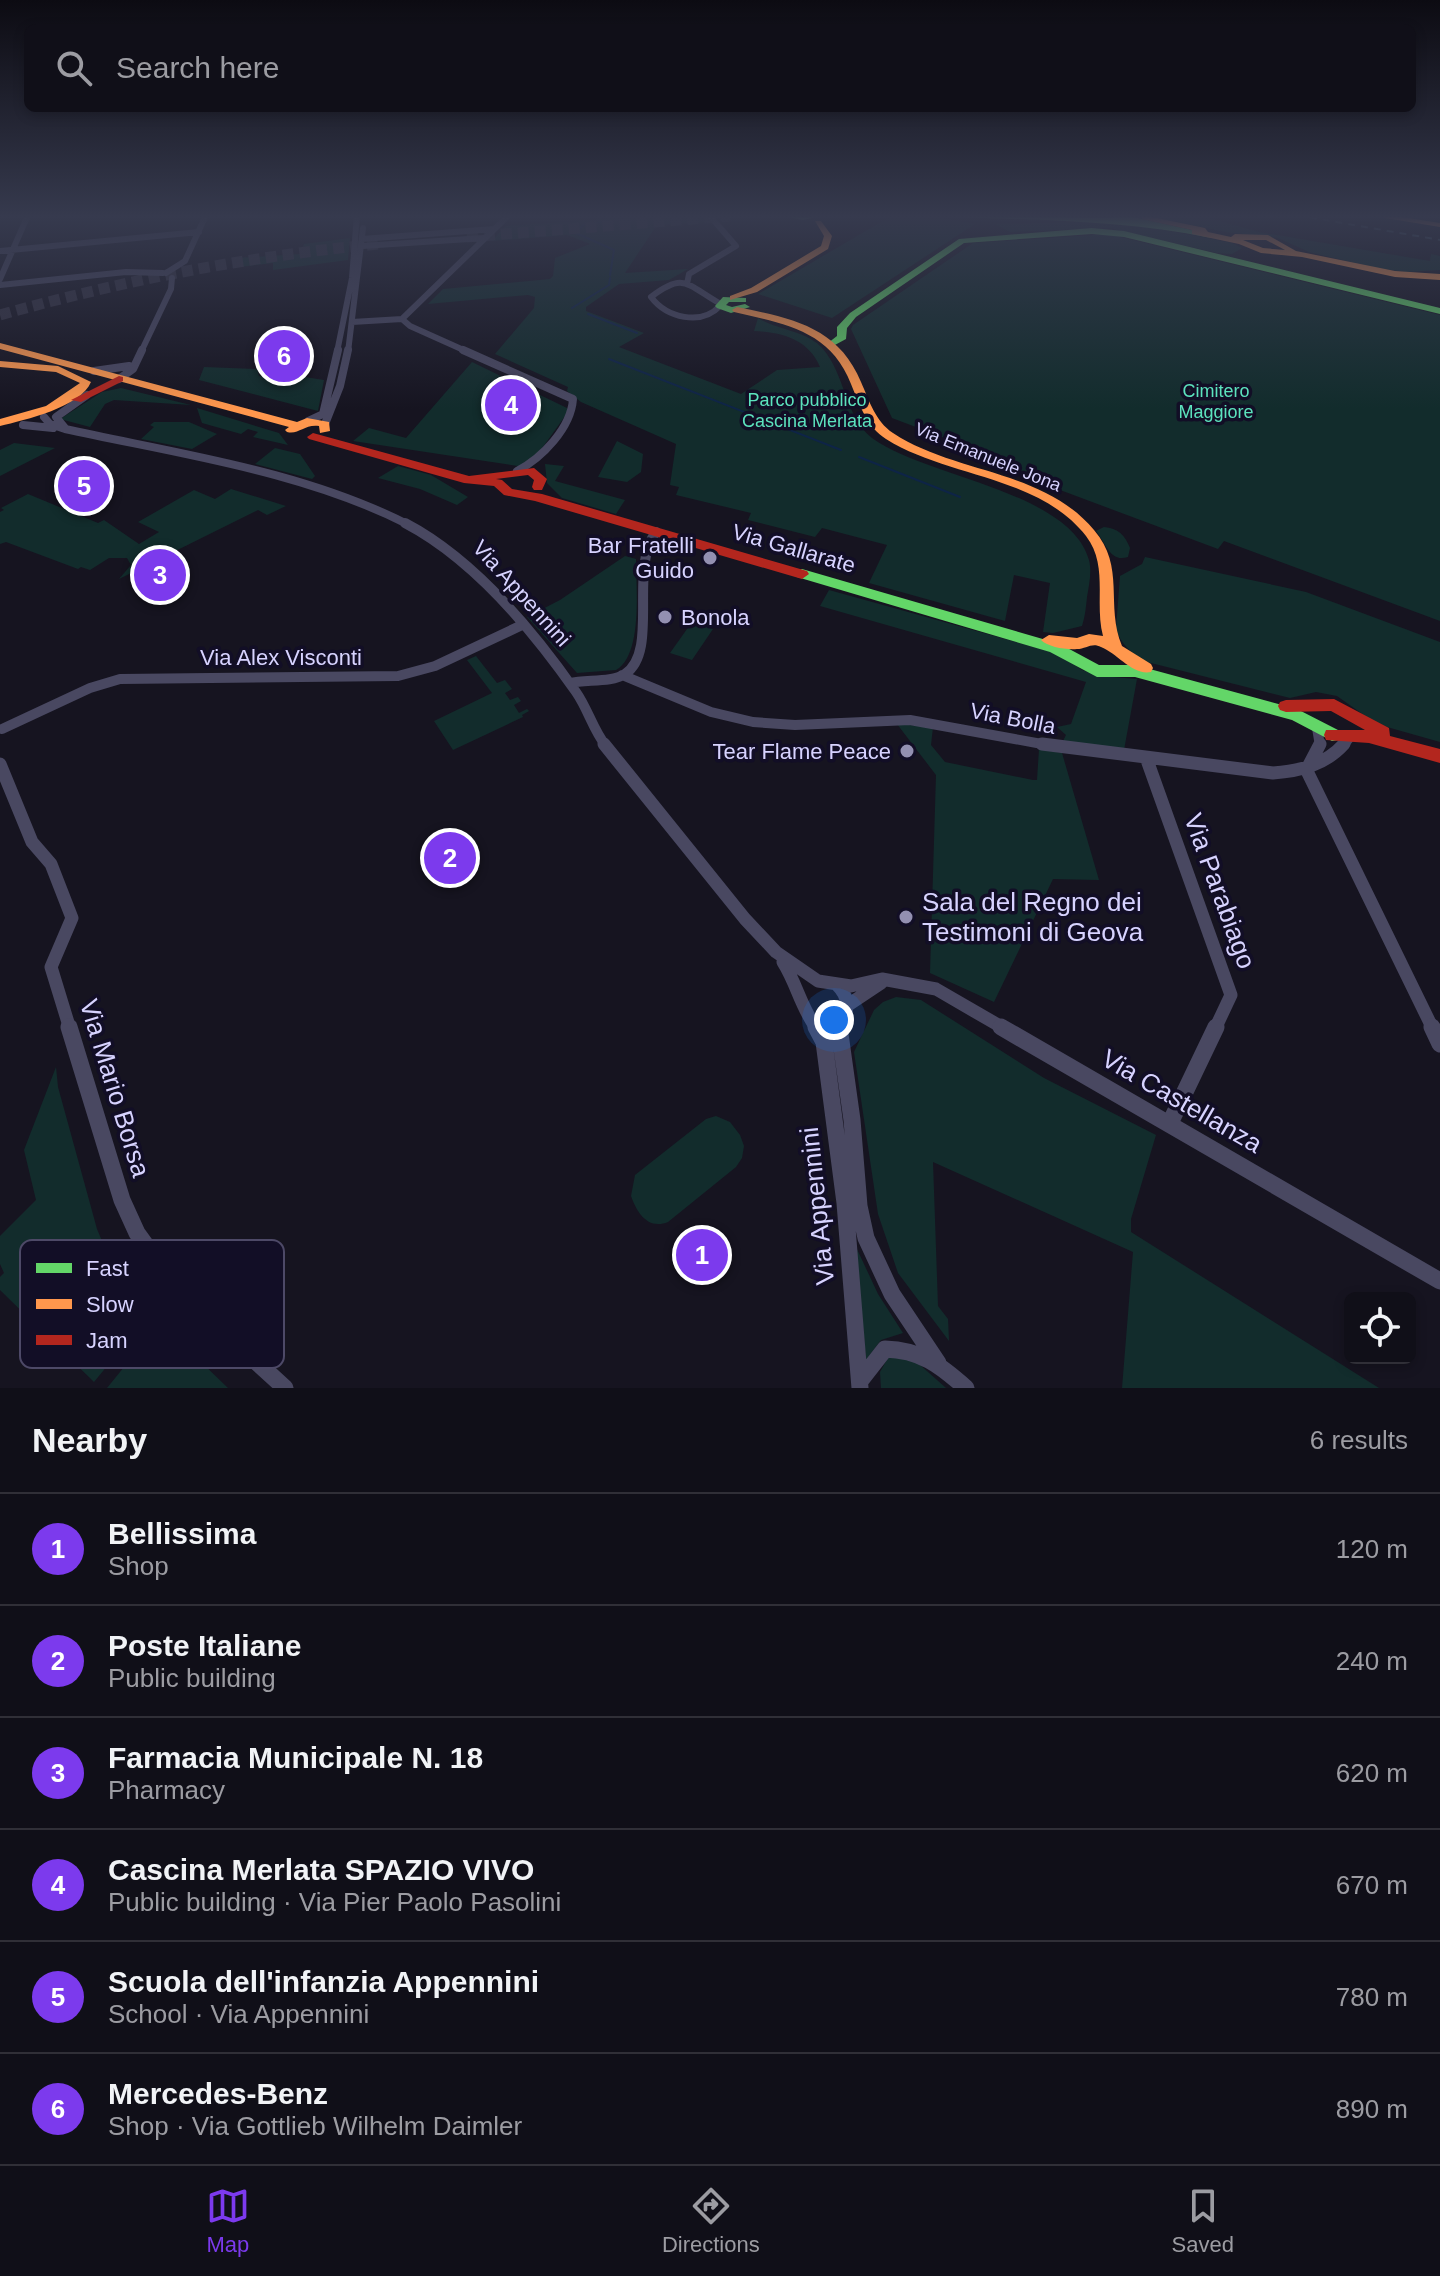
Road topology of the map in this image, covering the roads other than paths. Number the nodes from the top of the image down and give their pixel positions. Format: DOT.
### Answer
graph roads {
  1 [pos="54,280"];
  2 [pos="170,280"];
  3 [pos="352,280"];
  4 [pos="357,280"];
  5 [pos="442,280"];
  6 [pos="686,280"];
  7 [pos="774,280"];
  8 [pos="905,280"];
  9 [pos="1314,280"];
  10 [pos="0,282"];
  11 [pos="687,284"];
  12 [pos="702,294"];
  13 [pos="738,303"];
  14 [pos="1440,311"];
  15 [pos="402,319"];
  16 [pos="352,322"];
  17 [pos="833,337"];
  18 [pos="0,346"];
  19 [pos="0,362"];
  20 [pos="68,365"];
  21 [pos="88,371"];
  22 [pos="132,376"];
  23 [pos="90,392"];
  24 [pos="57,405"];
  25 [pos="41,415"];
  26 [pos="8,424"];
  27 [pos="310,428"];
  28 [pos="65,429"];
  29 [pos="546,449"];
  30 [pos="510,477"];
  31 [pos="538,481"];
  32 [pos="520,493"];
  33 [pos="569,507"];
  34 [pos="656,532"];
  35 [pos="1105,613"];
  36 [pos="522,625"];
  37 [pos="1081,647"];
  38 [pos="1118,651"];
  39 [pos="1113,670"];
  40 [pos="622,675"];
  41 [pos="570,683"];
  42 [pos="1313,718"];
  43 [pos="0,726"];
  44 [pos="1353,731"];
  45 [pos="1440,754"];
  46 [pos="1147,760"];
  47 [pos="0,764"];
  48 [pos="1306,769"];
  49 [pos="776,952"];
  50 [pos="893,980"];
  51 [pos="818,981"];
  52 [pos="837,985"];
  53 [pos="802,997"];
  54 [pos="848,1005"];
  55 [pos="813,1023"];
  56 [pos="839,1023"];
  57 [pos="1440,1044"];
  58 [pos="1170,1123"];
  59 [pos="142,1240"];
  60 [pos="1440,1281"];
  61 [pos="938,1363"];
  62 [pos="263,1368"];
  63 [pos="860,1385"];
  64 [pos="285,1388"];
  65 [pos="966,1388"];
  1 -- 10 [label="street"];
  2 -- 22 [label="street"];
  3 -- 27 [label="street"];
  4 -- 16 [label="street"];
  5 -- 15 [label="street"];
  6 -- 11 [label="street"];
  7 -- 13 [label="main road"];
  8 -- 17 [label="main road"];
  9 -- 14 [label="main road"];
  11 -- 12 [label="street"];
  11 -- 13 [label="street"];
  12 -- 13 [label="street"];
  12 -- 13 [label="street"];
  13 -- 17 [label="main road"];
  15 -- 16 [label="street"];
  15 -- 29 [label="street"];
  16 -- 27 [label="street"];
  17 -- 35 [label="main road, Via Emanuele Jona"];
  18 -- 20 [label="main road"];
  19 -- 20 [label="main road"];
  19 -- 24 [label="main road"];
  20 -- 21 [label="main road, Via Gallarate"];
  21 -- 22 [label="main road, Via Gallarate"];
  21 -- 23 [label="main road"];
  22 -- 23 [label="main road, Via Appennini"];
  22 -- 23 [label="main road, Via Appennini"];
  22 -- 27 [label="main road, Via Gallarate"];
  23 -- 24 [label="main road, Via Appennini"];
  23 -- 25 [label="main road, Via Appennini"];
  23 -- 28 [label="street, Via Appennini"];
  24 -- 25 [label="main road, Via Appennini"];
  25 -- 26 [label="main road, Via Appennini"];
  25 -- 28 [label="street, Via Appennini"];
  26 -- 28 [label="street, Via Appennini"];
  27 -- 30 [label="main road, Via Gallarate"];
  28 -- 36 [label="street, Via Appennini"];
  29 -- 30 [label="street"];
  29 -- 31 [label="street"];
  30 -- 31 [label="main road, Via Gallarate"];
  30 -- 32 [label="main road, Via Gallarate"];
  31 -- 32 [label="main road"];
  31 -- 33 [label="main road, Via Gallarate"];
  32 -- 33 [label="main road, Via Gallarate"];
  33 -- 34 [label="main road, Via Gallarate"];
  34 -- 37 [label="main road, Via Gallarate"];
  34 -- 40 [label="street"];
  35 -- 37 [label="main road, Via Emanuele Jona"];
  35 -- 38 [label="main road, Via Emanuele Jona"];
  36 -- 41 [label="street, Via Appennini"];
  36 -- 43 [label="street, Via Alex Visconti"];
  37 -- 38 [label="main road, Via Gallarate"];
  37 -- 39 [label="main road, Via Gallarate"];
  38 -- 39 [label="main road"];
  38 -- 42 [label="main road, Via Gallarate"];
  39 -- 42 [label="main road, Via Gallarate"];
  40 -- 41 [label="street"];
  40 -- 46 [label="street, Via Bolla"];
  41 -- 49 [label="street, Via Appennini"];
  42 -- 44 [label="main road, Via Gallarate"];
  42 -- 44 [label="main road, Via Gallarate"];
  42 -- 48 [label="street"];
  44 -- 45 [label="main road, Via Gallarate"];
  44 -- 48 [label="street, Via Bolla"];
  46 -- 48 [label="street, Via Bolla"];
  46 -- 58 [label="street, Via Parabiago"];
  47 -- 59 [label="street, Via Mario Borsa"];
  48 -- 57 [label="street"];
  49 -- 51 [label="street, Via Appennini"];
  49 -- 53 [label="street, Via Appennini"];
  50 -- 52 [label="street, Via Castellanza"];
  50 -- 54 [label="street"];
  50 -- 58 [label="street, Via Castellanza"];
  51 -- 52 [label="street, Via Castellanza"];
  51 -- 53 [label="street"];
  52 -- 54 [label="street"];
  53 -- 55 [label="street, Via Appennini"];
  54 -- 56 [label="street"];
  55 -- 56 [label="street"];
  55 -- 63 [label="street, Via Appennini"];
  56 -- 61 [label="street, Via Appennini"];
  58 -- 60 [label="street, Via Castellanza"];
  61 -- 63 [label="street"];
  61 -- 65 [label="street"];
  62 -- 64 [label="street, Via Mario Borsa"];
}
